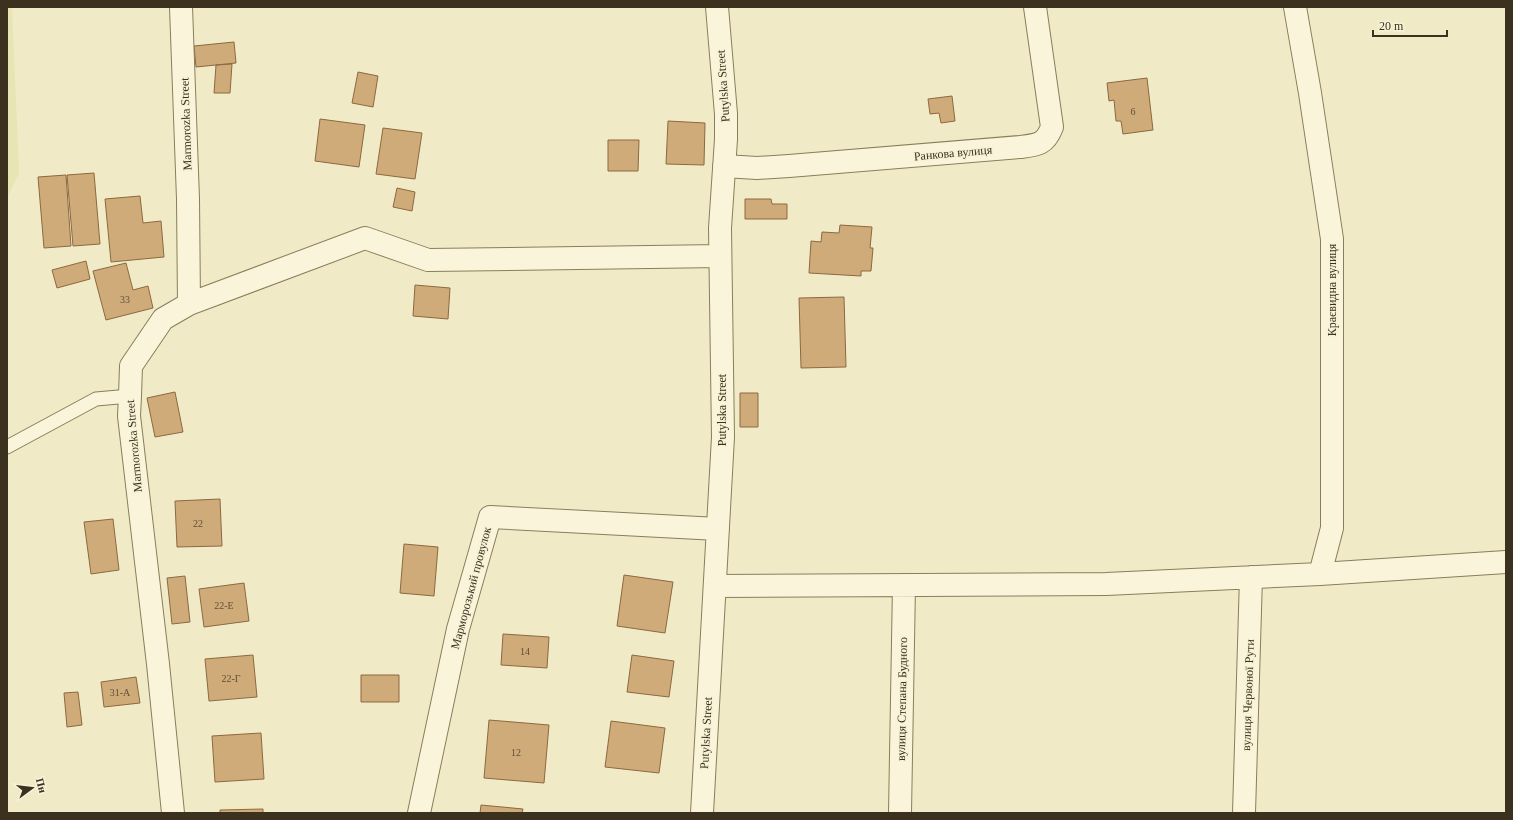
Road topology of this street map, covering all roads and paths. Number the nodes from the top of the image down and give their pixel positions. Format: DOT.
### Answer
graph roads {
  1 [pos="181,7"];
  2 [pos="716,7"];
  3 [pos="1035,7"];
  4 [pos="1295,7"];
  5 [pos="724,166"];
  6 [pos="720,256"];
  7 [pos="188,304"];
  8 [pos="130,396"];
  9 [pos="7,446"];
  10 [pos="718,529"];
  11 [pos="1506,562"];
  12 [pos="1320,574"];
  13 [pos="1251,577"];
  14 [pos="904,585"];
  15 [pos="715,586"];
  16 [pos="173,813"];
  17 [pos="419,813"];
  18 [pos="702,813"];
  19 [pos="900,813"];
  20 [pos="1244,813"];
  1 -- 7 [label="street, Marmorozka Street"];
  2 -- 5 [label="street, Putylska Street"];
  3 -- 5 [label="street, Ранкова вулиця"];
  4 -- 12 [label="street, Краєвидна вулиця"];
  5 -- 6 [label="street, Putylska Street"];
  6 -- 7 [label="street"];
  6 -- 10 [label="street, Putylska Street"];
  7 -- 8 [label="street, Marmorozka Street"];
  8 -- 9 [label="lane"];
  8 -- 16 [label="street, Marmorozka Street"];
  10 -- 15 [label="street, Putylska Street"];
  10 -- 17 [label="street, Марморозький провулок"];
  11 -- 12 [label="street"];
  12 -- 13 [label="street"];
  13 -- 14 [label="street"];
  13 -- 20 [label="street, вулиця Червоної Рути"];
  14 -- 15 [label="street"];
  14 -- 19 [label="street, вулиця Степана Будного"];
  15 -- 18 [label="street, Putylska Street"];
}
